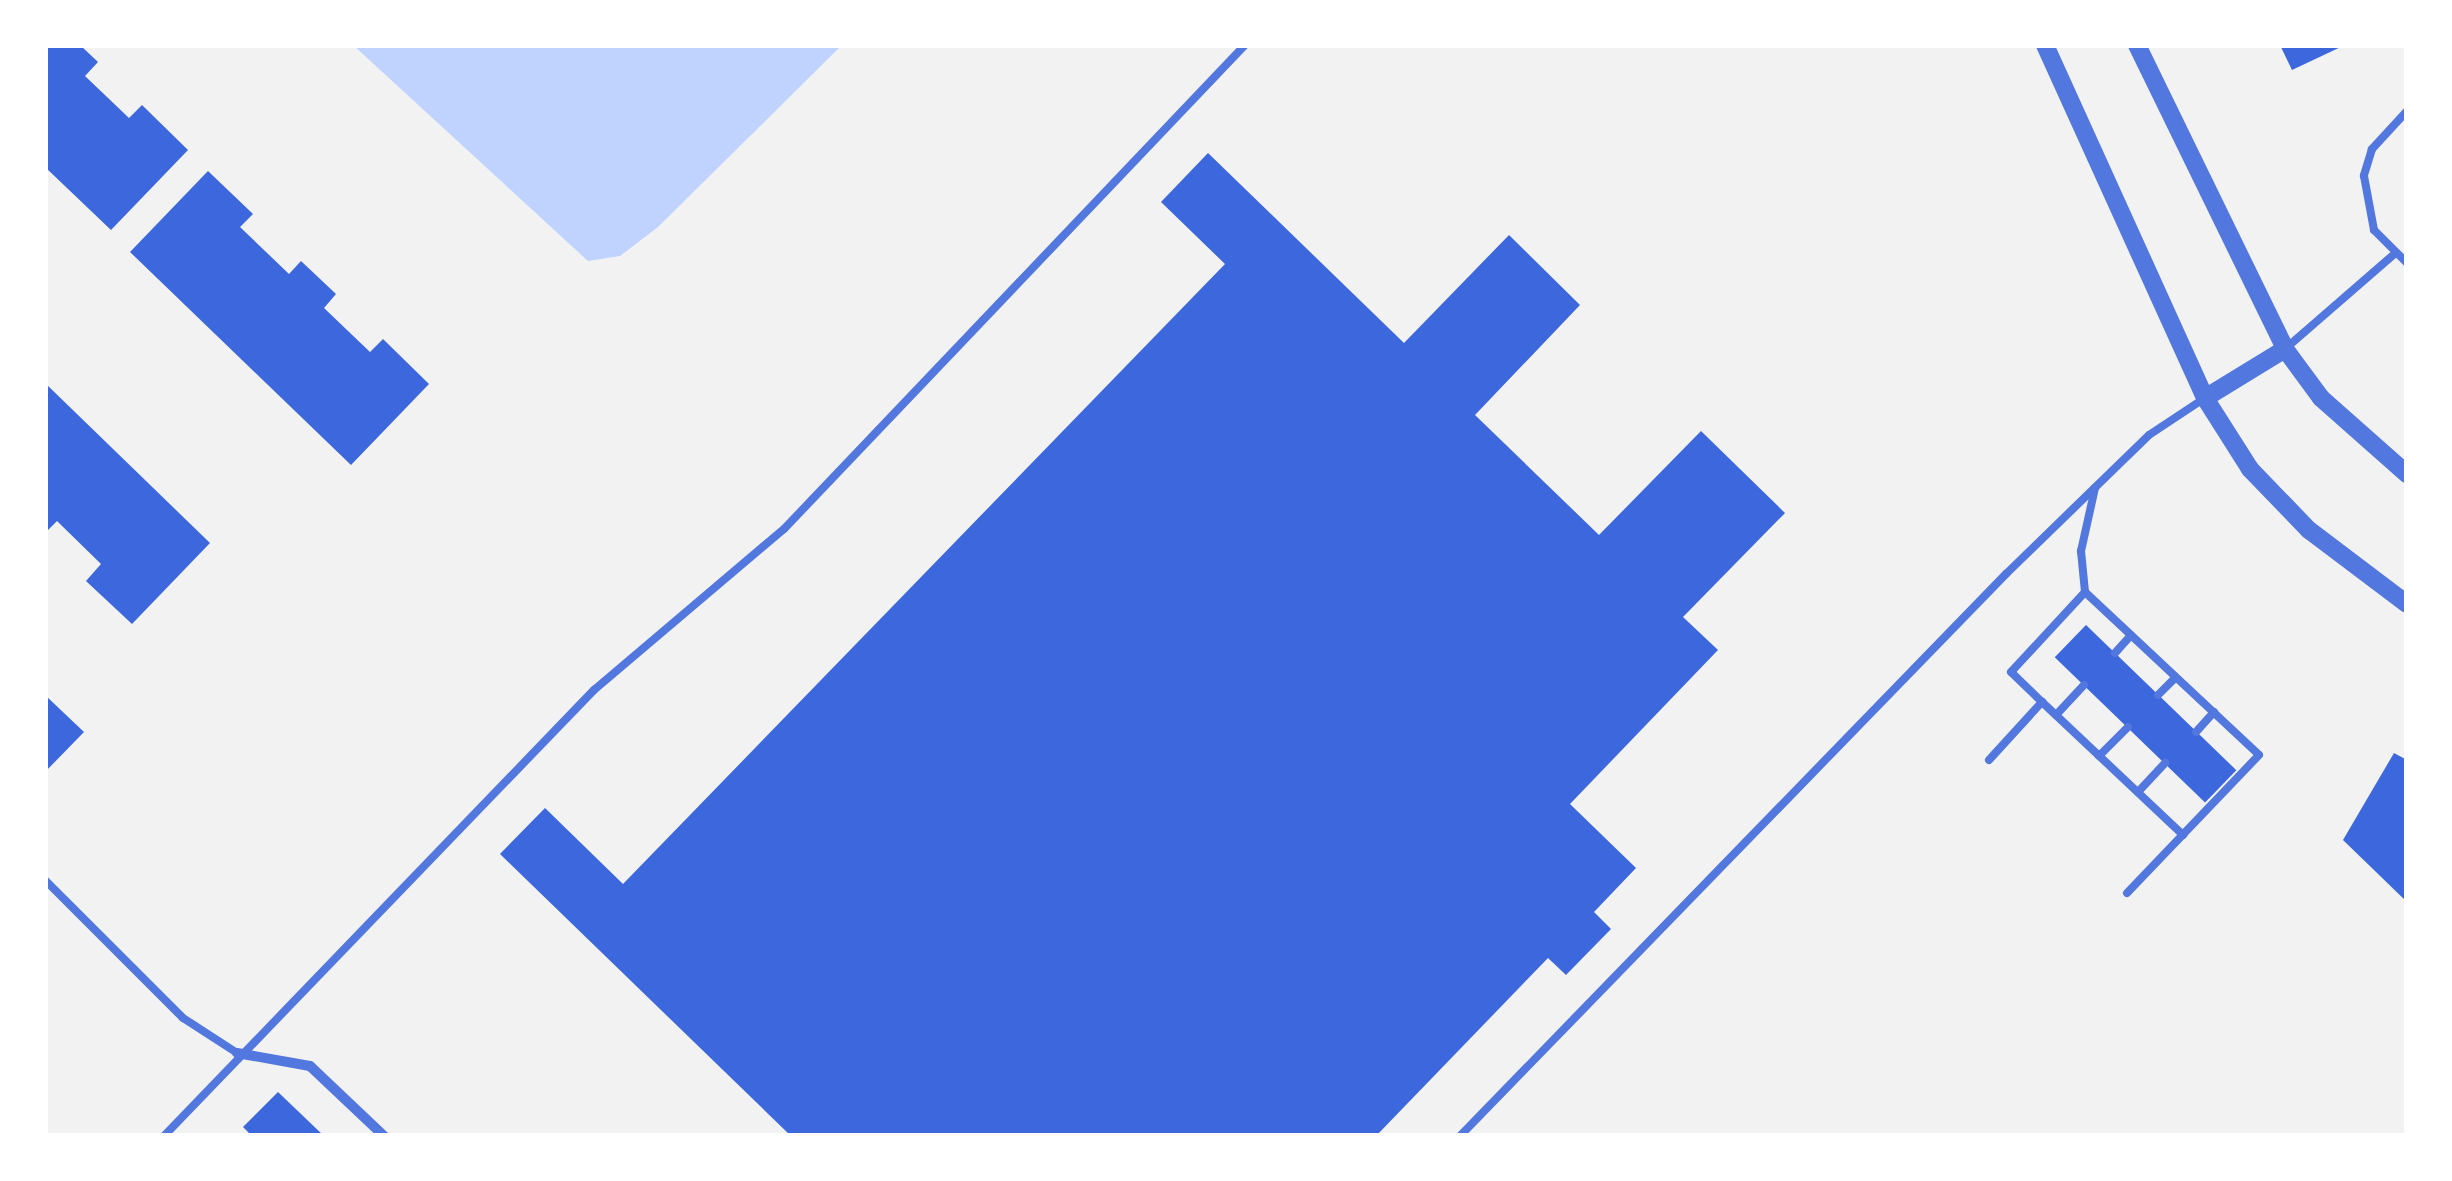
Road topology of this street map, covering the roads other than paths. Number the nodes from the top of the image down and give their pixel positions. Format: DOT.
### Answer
graph roads {
  1 [pos="1245,45"];
  2 [pos="2045,45"];
  3 [pos="2137,45"];
  4 [pos="2407,111"];
  5 [pos="2394,255"];
  6 [pos="2407,263"];
  7 [pos="2285,349"];
  8 [pos="2205,398"];
  9 [pos="2407,474"];
  10 [pos="2095,487"];
  11 [pos="2085,592"];
  12 [pos="2407,604"];
  13 [pos="2132,635"];
  14 [pos="2115,653"];
  15 [pos="2176,677"];
  16 [pos="2084,685"];
  17 [pos="2158,695"];
  18 [pos="2042,702"];
  19 [pos="2214,712"];
  20 [pos="2056,714"];
  21 [pos="2128,727"];
  22 [pos="2196,732"];
  23 [pos="2099,756"];
  24 [pos="1988,760"];
  25 [pos="2165,764"];
  26 [pos="2138,792"];
  27 [pos="2183,835"];
  28 [pos="45,880"];
  29 [pos="2127,893"];
  30 [pos="237,1052"];
  31 [pos="164,1136"];
  32 [pos="384,1136"];
  33 [pos="1460,1136"];
  1 -- 30 [label="lane"];
  2 -- 8 [label="street"];
  3 -- 7 [label="street"];
  4 -- 5 [label="lane"];
  5 -- 6 [label="lane"];
  5 -- 7 [label="lane"];
  7 -- 8 [label="street"];
  7 -- 9 [label="street"];
  8 -- 10 [label="lane"];
  8 -- 12 [label="street"];
  10 -- 11 [label="lane"];
  10 -- 33 [label="lane"];
  11 -- 13 [label="lane"];
  11 -- 18 [label="lane"];
  13 -- 14 [label="lane"];
  13 -- 15 [label="lane"];
  15 -- 17 [label="lane"];
  15 -- 19 [label="lane"];
  16 -- 20 [label="lane"];
  18 -- 20 [label="lane"];
  18 -- 24 [label="lane"];
  19 -- 22 [label="lane"];
  19 -- 27 [label="lane"];
  20 -- 23 [label="lane"];
  21 -- 23 [label="lane"];
  23 -- 26 [label="lane"];
  25 -- 26 [label="lane"];
  26 -- 27 [label="lane"];
  27 -- 29 [label="lane"];
  28 -- 30 [label="lane"];
  30 -- 31 [label="lane"];
  30 -- 32 [label="street"];
}
